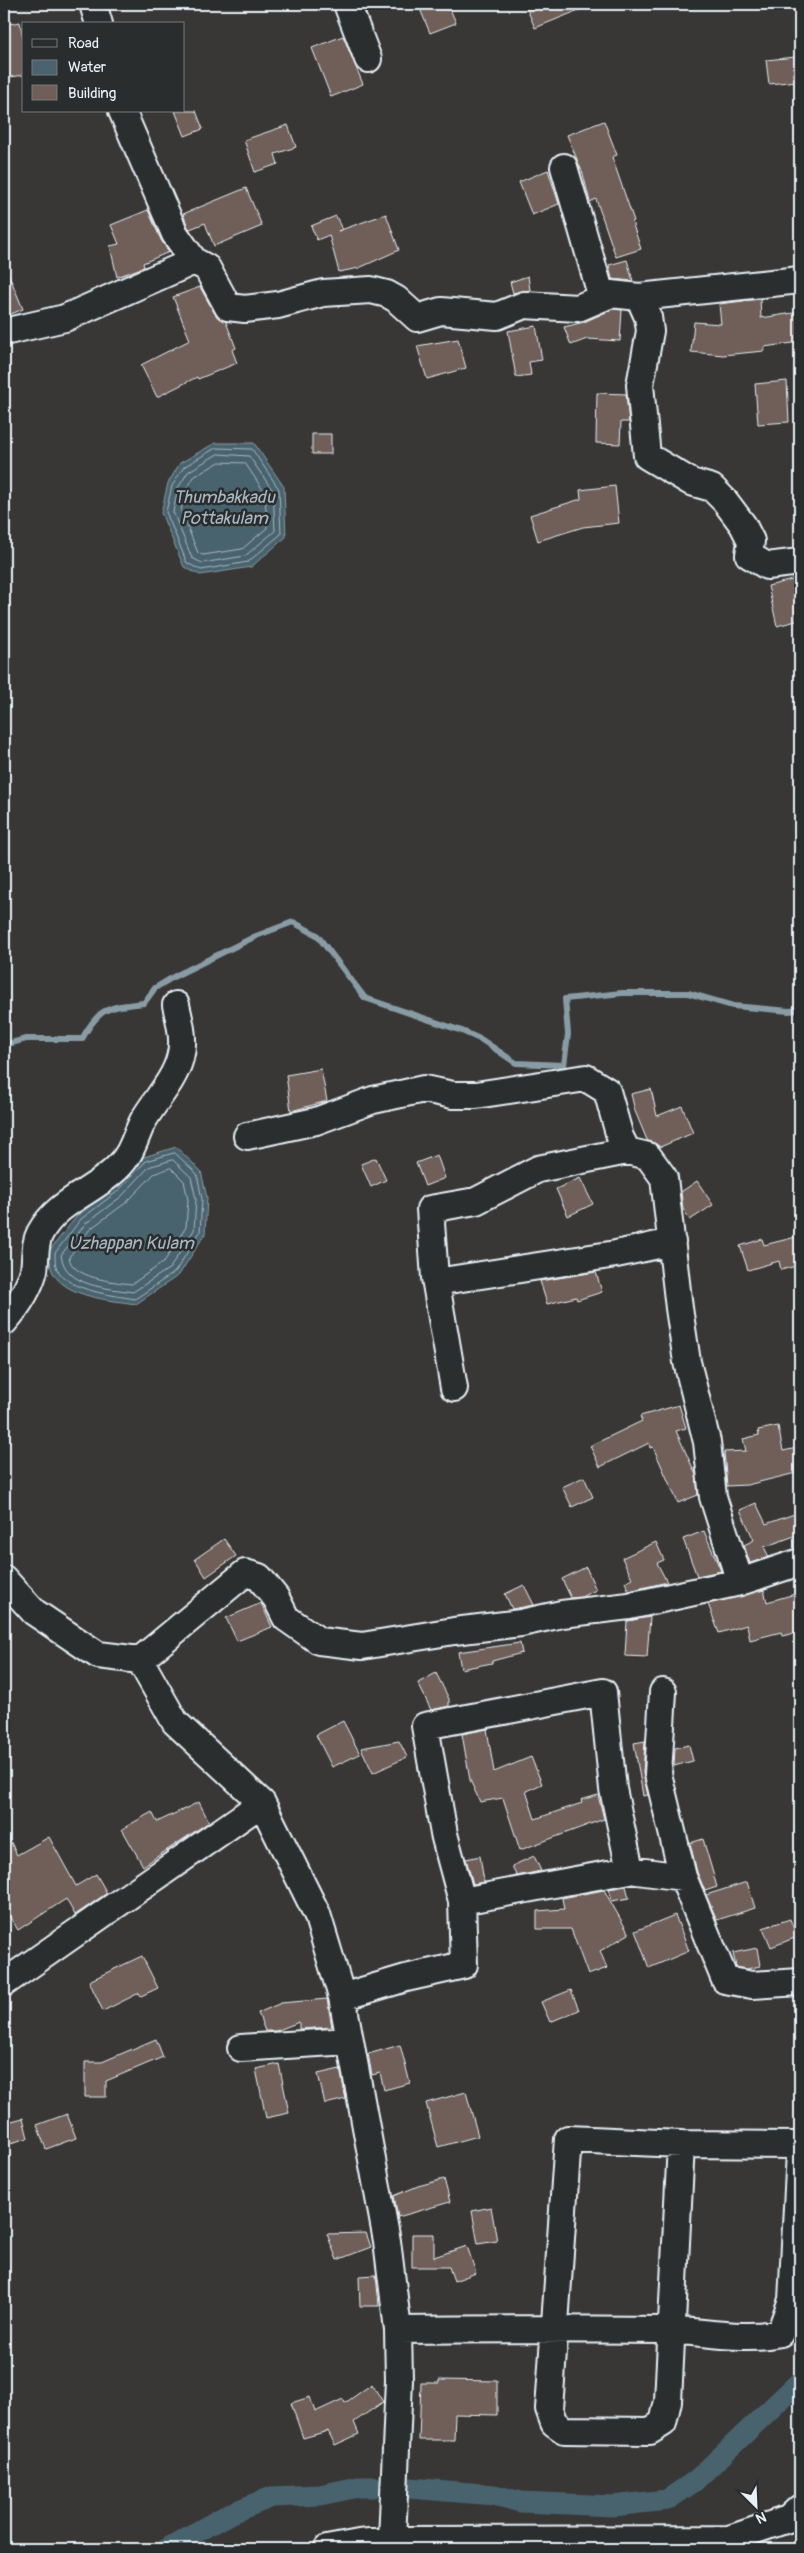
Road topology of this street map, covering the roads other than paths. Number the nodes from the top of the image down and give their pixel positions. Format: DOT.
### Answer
graph roads {
  1 [pos="93,4"];
  2 [pos="347,4"];
  3 [pos="98,22"];
  4 [pos="368,59"];
  5 [pos="122,112"];
  6 [pos="564,167"];
  7 [pos="194,261"];
  8 [pos="800,280"];
  9 [pos="638,297"];
  10 [pos="602,298"];
  11 [pos="4,332"];
  12 [pos="800,562"];
  13 [pos="176,1005"];
  14 [pos="247,1136"];
  15 [pos="627,1151"];
  16 [pos="672,1242"];
  17 [pos="436,1282"];
  18 [pos="4,1322"];
  19 [pos="454,1388"];
  20 [pos="800,1562"];
  21 [pos="4,1579"];
  22 [pos="740,1582"];
  23 [pos="140,1660"];
  24 [pos="663,1692"];
  25 [pos="262,1803"];
  26 [pos="630,1870"];
  27 [pos="683,1876"];
  28 [pos="462,1901"];
  29 [pos="800,1982"];
  30 [pos="4,1983"];
  31 [pos="342,1996"];
  32 [pos="348,2041"];
  33 [pos="241,2048"];
  34 [pos="681,2144"];
  35 [pos="800,2146"];
  36 [pos="800,2152"];
  37 [pos="555,2328"];
  38 [pos="398,2330"];
  39 [pos="671,2331"];
  40 [pos="800,2508"];
  41 [pos="393,2544"];
  42 [pos="331,2548"];
  1 -- 3 [label="street"];
  2 -- 4 [label="street"];
  5 -- 7 [label="street"];
  6 -- 10 [label="street"];
  7 -- 10 [label="street"];
  7 -- 11 [label="street"];
  8 -- 9 [label="street"];
  9 -- 10 [label="street"];
  9 -- 12 [label="street"];
  13 -- 18 [label="street"];
  14 -- 15 [label="street"];
  15 -- 16 [label="street"];
  15 -- 17 [label="street"];
  16 -- 17 [label="street"];
  16 -- 22 [label="street"];
  17 -- 19 [label="street"];
  20 -- 22 [label="street"];
  21 -- 23 [label="street"];
  22 -- 23 [label="street"];
  23 -- 25 [label="street"];
  24 -- 27 [label="street"];
  25 -- 30 [label="street"];
  25 -- 31 [label="street"];
  26 -- 27 [label="street"];
  26 -- 28 [label="street"];
  26 -- 28 [label="street"];
  27 -- 29 [label="street"];
  28 -- 31 [label="street"];
  31 -- 32 [label="street"];
  32 -- 33 [label="street"];
  32 -- 38 [label="street"];
  34 -- 35 [label="street"];
  34 -- 37 [label="street"];
  34 -- 39 [label="street"];
  36 -- 39 [label="street"];
  37 -- 38 [label="street"];
  37 -- 39 [label="street"];
  37 -- 39 [label="street"];
  38 -- 41 [label="street"];
  40 -- 41 [label="street"];
  41 -- 42 [label="street"];
}
